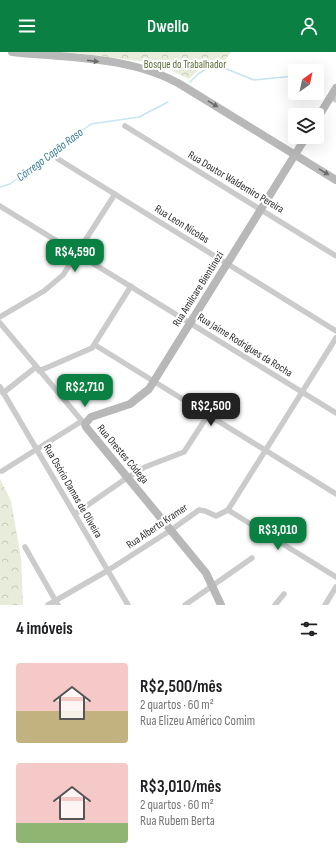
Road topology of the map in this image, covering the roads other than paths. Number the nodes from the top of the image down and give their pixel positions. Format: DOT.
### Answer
graph roads {
  1 [pos="12,52"];
  2 [pos="336,88"];
  3 [pos="333,99"];
  4 [pos="324,110"];
  5 [pos="125,126"];
  6 [pos="301,144"];
  7 [pos="295,154"];
  8 [pos="58,159"];
  9 [pos="336,180"];
  10 [pos="115,194"];
  11 [pos="0,206"];
  12 [pos="261,210"];
  13 [pos="77,254"];
  14 [pos="336,256"];
  15 [pos="227,264"];
  16 [pos="131,286"];
  17 [pos="0,316"];
  18 [pos="0,323"];
  19 [pos="190,323"];
  20 [pos="336,331"];
  21 [pos="336,338"];
  22 [pos="95,345"];
  23 [pos="37,369"];
  24 [pos="154,381"];
  25 [pos="0,387"];
  26 [pos="302,392"];
  27 [pos="3,393"];
  28 [pos="336,413"];
  29 [pos="98,415"];
  30 [pos="208,415"];
  31 [pos="83,422"];
  32 [pos="92,432"];
  33 [pos="37,449"];
  34 [pos="266,451"];
  35 [pos="2,471"];
  36 [pos="128,477"];
  37 [pos="336,494"];
  38 [pos="228,510"];
  39 [pos="75,514"];
  40 [pos="171,530"];
  41 [pos="25,547"];
  42 [pos="252,558"];
  43 [pos="107,571"];
  44 [pos="336,577"];
  45 [pos="213,585"];
  46 [pos="336,587"];
  47 [pos="284,594"];
  48 [pos="57,603"];
  49 [pos="48,605"];
  50 [pos="128,605"];
  51 [pos="185,605"];
  52 [pos="221,605"];
  53 [pos="275,605"];
  54 [pos="325,605"];
  1 -- 7 [label="main road, one-way"];
  2 -- 3 [label="main road"];
  3 -- 4 [label="main road"];
  5 -- 12 [label="street, Rua Doutor Waldemiro Pereira"];
  6 -- 7 [label="main road, Rua Amilcare Bientinezi"];
  7 -- 9 [label="main road, one-way"];
  7 -- 12 [label="main road, Rua Amilcare Bientinezi"];
  8 -- 10 [label="street, Rua Leon Nícolas"];
  10 -- 13 [label="street"];
  10 -- 15 [label="street, Rua Leon Nícolas"];
  11 -- 13 [label="street, Rua Jaime Rodrigues da Rocha"];
  12 -- 14 [label="street, Rua Doutor Waldemiro Pereira"];
  12 -- 15 [label="main road, Rua Amilcare Bientinezi"];
  13 -- 16 [label="street, Rua Jaime Rodrigues da Rocha"];
  13 -- 17 [label="street"];
  15 -- 19 [label="main road, Rua Amilcare Bientinezi"];
  15 -- 20 [label="street, Rua Leon Nícolas"];
  16 -- 19 [label="street, Rua Jaime Rodrigues da Rocha"];
  16 -- 22 [label="street"];
  18 -- 23 [label="street, Rua Orestes Códega"];
  19 -- 24 [label="main road, Rua Amilcare Bientinezi"];
  19 -- 26 [label="street, Rua Jaime Rodrigues da Rocha"];
  21 -- 26 [label="street"];
  22 -- 23 [label="street"];
  22 -- 24 [label="street"];
  23 -- 27 [label="street"];
  23 -- 31 [label="street, Rua Orestes Códega"];
  24 -- 29 [label="main road, Rua Amilcare Bientinezi"];
  24 -- 30 [label="street"];
  25 -- 27 [label="street, Rua Osório Damas de Oliveira"];
  26 -- 28 [label="street, Rua Jaime Rodrigues da Rocha"];
  26 -- 34 [label="street"];
  27 -- 33 [label="street, Rua Osório Damas de Oliveira"];
  29 -- 31 [label="main road, Rua Amilcare Bientinezi"];
  29 -- 32 [label="main road"];
  30 -- 34 [label="street"];
  30 -- 36 [label="street"];
  31 -- 32 [label="main road, Rua Orestes Códega"];
  31 -- 33 [label="street, Rua Amilcare Bientinezi"];
  32 -- 36 [label="main road, Rua Orestes Códega"];
  33 -- 35 [label="street, Rua Amilcare Bientinezi"];
  33 -- 39 [label="street, Rua Osório Damas de Oliveira"];
  34 -- 37 [label="street"];
  34 -- 38 [label="street"];
  36 -- 39 [label="street"];
  36 -- 40 [label="main road, Rua Orestes Códega"];
  38 -- 40 [label="street, Rua Alberto Kramer"];
  38 -- 44 [label="street"];
  39 -- 43 [label="street, Rua Osório Damas de Oliveira"];
  40 -- 43 [label="street, Rua Alberto Kramer"];
  40 -- 45 [label="main road, Rua Orestes Códega"];
  41 -- 48 [label="street"];
  42 -- 45 [label="street"];
  43 -- 48 [label="street, Rua Alberto Kramer"];
  43 -- 50 [label="street, Rua Osório Damas de Oliveira"];
  45 -- 51 [label="street"];
  45 -- 52 [label="main road, Rua Orestes Códega"];
  46 -- 54 [label="street"];
  47 -- 53 [label="street"];
  48 -- 49 [label="street, Rua Alberto Kramer"];
}
